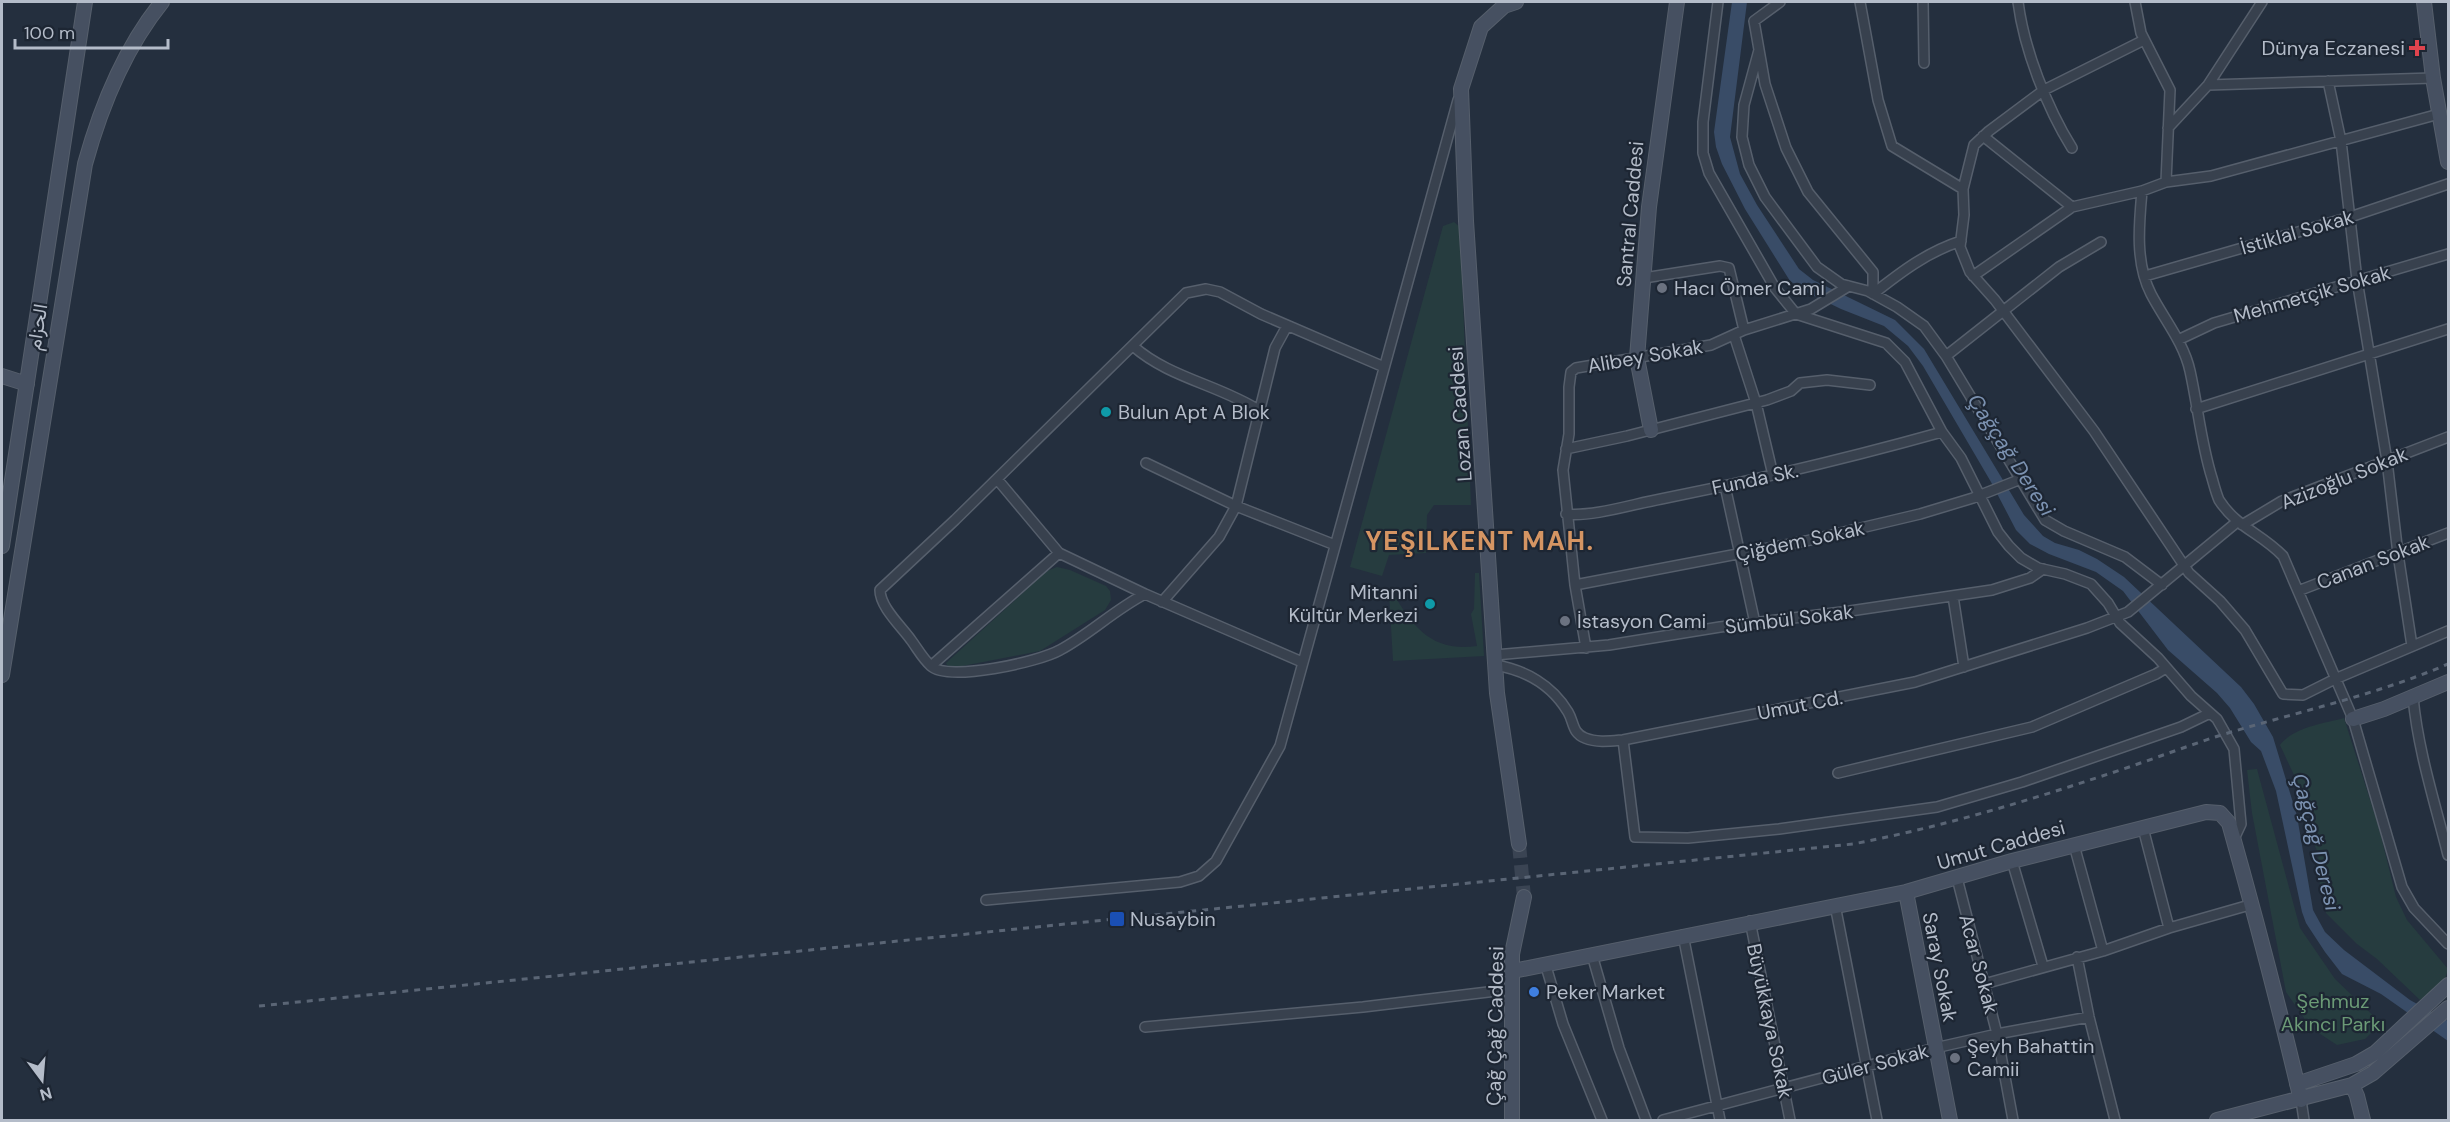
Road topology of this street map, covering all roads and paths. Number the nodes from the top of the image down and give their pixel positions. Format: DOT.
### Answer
graph roads {
  1 [pos="85,2"];
  2 [pos="162,2"];
  3 [pos="1516,2"];
  4 [pos="1677,2"];
  5 [pos="1718,2"];
  6 [pos="1780,2"];
  7 [pos="1860,2"];
  8 [pos="1923,2"];
  9 [pos="2018,2"];
  10 [pos="2135,2"];
  11 [pos="2262,2"];
  12 [pos="2424,2"];
  13 [pos="2144,40"];
  14 [pos="1759,50"];
  15 [pos="1924,63"];
  16 [pos="2433,78"];
  17 [pos="2328,81"];
  18 [pos="2208,85"];
  19 [pos="1461,89"];
  20 [pos="2044,90"];
  21 [pos="2439,114"];
  22 [pos="2168,128"];
  23 [pos="1983,136"];
  24 [pos="2341,141"];
  25 [pos="2072,148"];
  26 [pos="2448,162"];
  27 [pos="2166,182"];
  28 [pos="2448,184"];
  29 [pos="1963,189"];
  30 [pos="2142,191"];
  31 [pos="2072,207"];
  32 [pos="2350,217"];
  33 [pos="1961,241"];
  34 [pos="2101,242"];
  35 [pos="2448,254"];
  36 [pos="1973,276"];
  37 [pos="2145,276"];
  38 [pos="1644,278"];
  39 [pos="2357,280"];
  40 [pos="1849,286"];
  41 [pos="1873,294"];
  42 [pos="2003,310"];
  43 [pos="1796,314"];
  44 [pos="1287,326"];
  45 [pos="2448,329"];
  46 [pos="1744,330"];
  47 [pos="1734,335"];
  48 [pos="2178,340"];
  49 [pos="1133,346"];
  50 [pos="2369,354"];
  51 [pos="1946,356"];
  52 [pos="1637,358"];
  53 [pos="1384,367"];
  54 [pos="2,376"];
  55 [pos="27,384"];
  56 [pos="1870,385"];
  57 [pos="1756,403"];
  58 [pos="2196,409"];
  59 [pos="1260,411"];
  60 [pos="1651,430"];
  61 [pos="1942,432"];
  62 [pos="2448,436"];
  63 [pos="1566,449"];
  64 [pos="2387,461"];
  65 [pos="1146,463"];
  66 [pos="1773,475"];
  67 [pos="997,479"];
  68 [pos="2017,482"];
  69 [pos="1725,486"];
  70 [pos="1984,494"];
  71 [pos="1236,506"];
  72 [pos="1566,514"];
  73 [pos="2239,523"];
  74 [pos="2448,533"];
  75 [pos="1335,545"];
  76 [pos="2,546"];
  77 [pos="1059,553"];
  78 [pos="1740,554"];
  79 [pos="2398,554"];
  80 [pos="2185,567"];
  81 [pos="2043,569"];
  82 [pos="1575,585"];
  83 [pos="2162,585"];
  84 [pos="2298,591"];
  85 [pos="1144,594"];
  86 [pos="1953,596"];
  87 [pos="1162,602"];
  88 [pos="2116,616"];
  89 [pos="1755,623"];
  90 [pos="2448,631"];
  91 [pos="2412,646"];
  92 [pos="1586,648"];
  93 [pos="1495,660"];
  94 [pos="1302,662"];
  95 [pos="931,666"];
  96 [pos="1964,667"];
  97 [pos="2166,668"];
  98 [pos="2,675"];
  99 [pos="2335,679"];
  100 [pos="2448,682"];
  101 [pos="2413,697"];
  102 [pos="2210,713"];
  103 [pos="2353,719"];
  104 [pos="1623,740"];
  105 [pos="1838,773"];
  106 [pos="2143,828"];
  107 [pos="2234,839"];
  108 [pos="1519,844"];
  109 [pos="2074,845"];
  110 [pos="2448,855"];
  111 [pos="2012,861"];
  112 [pos="1957,878"];
  113 [pos="1906,892"];
  114 [pos="1524,897"];
  115 [pos="986,900"];
  116 [pos="2253,904"];
  117 [pos="1835,905"];
  118 [pos="1749,921"];
  119 [pos="2169,928"];
  120 [pos="1683,935"];
  121 [pos="2448,944"];
  122 [pos="2103,951"];
  123 [pos="1592,955"];
  124 [pos="2078,957"];
  125 [pos="1545,963"];
  126 [pos="2043,966"];
  127 [pos="1513,970"];
  128 [pos="1984,984"];
  129 [pos="1513,989"];
  130 [pos="2444,990"];
  131 [pos="2448,1008"];
  132 [pos="2089,1017"];
  133 [pos="1145,1027"];
  134 [pos="1997,1034"];
  135 [pos="1935,1048"];
  136 [pos="1866,1067"];
  137 [pos="2297,1084"];
  138 [pos="2352,1085"];
  139 [pos="1784,1088"];
  140 [pos="2301,1100"];
  141 [pos="1717,1106"];
  142 [pos="1512,1120"];
  143 [pos="1602,1120"];
  144 [pos="1646,1120"];
  145 [pos="1663,1120"];
  146 [pos="1720,1120"];
  147 [pos="1790,1120"];
  148 [pos="1877,1120"];
  149 [pos="1950,1120"];
  150 [pos="2013,1120"];
  151 [pos="2115,1120"];
  152 [pos="2217,1120"];
  153 [pos="2304,1120"];
  154 [pos="2363,1120"];
  1 -- 55 [label="street, الحزام"];
  2 -- 98 [label="street, الحزام"];
  3 -- 19 [label="street, Lozan Caddesi"];
  4 -- 38 [label="street, Santral Caddesi"];
  5 -- 43 [label="street"];
  6 -- 14 [label="street"];
  7 -- 29 [label="street"];
  8 -- 15 [label="street"];
  9 -- 20 [label="street"];
  10 -- 13 [label="street"];
  11 -- 18 [label="street"];
  12 -- 16 [label="street"];
  13 -- 20 [label="street"];
  13 -- 22 [label="street"];
  14 -- 40 [label="street"];
  14 -- 41 [label="street"];
  16 -- 17 [label="street"];
  16 -- 21 [label="street"];
  17 -- 18 [label="street"];
  17 -- 24 [label="street"];
  18 -- 22 [label="street"];
  19 -- 53 [label="street"];
  19 -- 93 [label="street, Lozan Caddesi"];
  20 -- 23 [label="street"];
  20 -- 25 [label="street"];
  21 -- 24 [label="street"];
  21 -- 26 [label="street"];
  22 -- 27 [label="street"];
  23 -- 29 [label="street"];
  23 -- 31 [label="street"];
  24 -- 27 [label="street"];
  24 -- 32 [label="street"];
  27 -- 30 [label="street"];
  28 -- 32 [label="street, İstiklal Sokak"];
  29 -- 33 [label="street"];
  30 -- 31 [label="street"];
  30 -- 37 [label="street"];
  31 -- 36 [label="street"];
  32 -- 37 [label="street, İstiklal Sokak"];
  32 -- 39 [label="street"];
  33 -- 36 [label="street"];
  33 -- 41 [label="street"];
  34 -- 42 [label="street"];
  35 -- 39 [label="street, Mehmetçik Sokak"];
  36 -- 42 [label="street"];
  37 -- 48 [label="street"];
  38 -- 46 [label="street"];
  38 -- 52 [label="street, Santral Caddesi"];
  39 -- 48 [label="street, Mehmetçik Sokak"];
  39 -- 50 [label="street"];
  40 -- 41 [label="street"];
  40 -- 43 [label="street, Alibey Sokak"];
  41 -- 51 [label="street"];
  42 -- 51 [label="street"];
  42 -- 80 [label="street"];
  43 -- 46 [label="street, Alibey Sokak"];
  43 -- 61 [label="street"];
  44 -- 49 [label="street"];
  44 -- 53 [label="street"];
  44 -- 59 [label="street"];
  45 -- 50 [label="street"];
  46 -- 47 [label="street, Alibey Sokak"];
  47 -- 52 [label="street, Alibey Sokak"];
  47 -- 57 [label="street"];
  48 -- 58 [label="street"];
  49 -- 59 [label="street"];
  49 -- 67 [label="street"];
  50 -- 58 [label="street"];
  50 -- 64 [label="street"];
  51 -- 68 [label="street"];
  52 -- 60 [label="street, Santral Caddesi"];
  52 -- 63 [label="street, Alibey Sokak"];
  53 -- 75 [label="street"];
  54 -- 55 [label="street"];
  55 -- 76 [label="street, الحزام"];
  56 -- 57 [label="street"];
  57 -- 60 [label="street"];
  57 -- 66 [label="street"];
  58 -- 73 [label="street"];
  59 -- 71 [label="street"];
  60 -- 63 [label="street"];
  61 -- 66 [label="street, Funda Sk."];
  61 -- 70 [label="street"];
  62 -- 64 [label="street, Azizoğlu Sokak"];
  63 -- 72 [label="street, Alibey Sokak"];
  64 -- 73 [label="street, Azizoğlu Sokak"];
  64 -- 79 [label="street"];
  65 -- 71 [label="street"];
  66 -- 69 [label="street, Funda Sk."];
  67 -- 77 [label="street"];
  67 -- 95 [label="street"];
  68 -- 70 [label="street, Çiğdem Sokak"];
  68 -- 83 [label="street"];
  69 -- 72 [label="street, Funda Sk."];
  69 -- 78 [label="street"];
  70 -- 78 [label="street, Çiğdem Sokak"];
  70 -- 81 [label="street"];
  71 -- 75 [label="street"];
  71 -- 87 [label="street"];
  72 -- 82 [label="street, Alibey Sokak"];
  73 -- 80 [label="street, Azizoğlu Sokak"];
  73 -- 84 [label="street"];
  74 -- 79 [label="street, Canan Sokak"];
  75 -- 94 [label="street"];
  77 -- 85 [label="street"];
  77 -- 95 [label="street"];
  78 -- 82 [label="street, Çiğdem Sokak"];
  78 -- 89 [label="street"];
  79 -- 84 [label="street, Canan Sokak"];
  79 -- 91 [label="street"];
  80 -- 83 [label="street, Umut Cd."];
  80 -- 99 [label="street"];
  81 -- 86 [label="street, Sümbül Sokak"];
  81 -- 88 [label="street"];
  82 -- 92 [label="street, Alibey Sokak"];
  83 -- 88 [label="street, Umut Cd."];
  84 -- 99 [label="street"];
  85 -- 87 [label="street"];
  85 -- 95 [label="street"];
  86 -- 89 [label="street, Sümbül Sokak"];
  86 -- 96 [label="street"];
  87 -- 94 [label="street"];
  88 -- 96 [label="street, Umut Cd."];
  88 -- 97 [label="street"];
  89 -- 92 [label="street, Sümbül Sokak"];
  90 -- 91 [label="street"];
  91 -- 99 [label="street"];
  92 -- 93 [label="street, Sümbül Sokak"];
  93 -- 104 [label="street, Umut Cd."];
  93 -- 108 [label="street, Lozan Caddesi"];
  94 -- 115 [label="street"];
  96 -- 104 [label="street, Umut Cd."];
  97 -- 102 [label="street"];
  97 -- 105 [label="street"];
  99 -- 103 [label="street"];
  100 -- 101 [label="street"];
  101 -- 103 [label="street"];
  101 -- 110 [label="street"];
  102 -- 104 [label="street"];
  102 -- 107 [label="street"];
  103 -- 121 [label="street"];
  106 -- 107 [label="street, Umut Caddesi"];
  106 -- 109 [label="street, Umut Caddesi"];
  106 -- 119 [label="street"];
  107 -- 116 [label="street, Umut Caddesi"];
  109 -- 111 [label="street, Umut Caddesi"];
  109 -- 122 [label="street"];
  111 -- 112 [label="street, Umut Caddesi"];
  111 -- 126 [label="street"];
  112 -- 113 [label="street, Umut Caddesi"];
  112 -- 128 [label="street, Acar Sokak"];
  113 -- 117 [label="street, Umut Caddesi"];
  113 -- 135 [label="street, Saray Sokak"];
  114 -- 127 [label="street, Çağ Çağ Caddesi"];
  116 -- 119 [label="street"];
  116 -- 137 [label="street, Umut Caddesi"];
  117 -- 118 [label="street, Umut Caddesi"];
  117 -- 136 [label="street"];
  118 -- 120 [label="street, Umut Caddesi"];
  118 -- 139 [label="street, Büyükkaya Sokak"];
  119 -- 122 [label="street"];
  120 -- 123 [label="street, Umut Caddesi"];
  120 -- 141 [label="street"];
  122 -- 124 [label="street"];
  123 -- 125 [label="street, Umut Caddesi"];
  123 -- 144 [label="street"];
  124 -- 126 [label="street"];
  124 -- 132 [label="street"];
  125 -- 127 [label="street, Umut Caddesi"];
  125 -- 143 [label="street"];
  126 -- 128 [label="street"];
  127 -- 129 [label="street, Çağ Çağ Caddesi"];
  128 -- 134 [label="street, Acar Sokak"];
  129 -- 133 [label="street"];
  129 -- 142 [label="street, Çağ Çağ Caddesi"];
  130 -- 137 [label="street"];
  131 -- 138 [label="street"];
  132 -- 134 [label="street, Güler Sokak"];
  132 -- 151 [label="street"];
  134 -- 135 [label="street, Güler Sokak"];
  134 -- 150 [label="street, Acar Sokak"];
  135 -- 136 [label="street, Güler Sokak"];
  135 -- 149 [label="street, Saray Sokak"];
  136 -- 139 [label="street, Güler Sokak"];
  136 -- 148 [label="street"];
  137 -- 140 [label="street, Umut Caddesi"];
  138 -- 140 [label="street"];
  138 -- 154 [label="street"];
  139 -- 141 [label="street, Güler Sokak"];
  139 -- 147 [label="street, Büyükkaya Sokak"];
  140 -- 152 [label="street"];
  140 -- 153 [label="street"];
  141 -- 145 [label="street, Güler Sokak"];
  141 -- 146 [label="street"];
}
